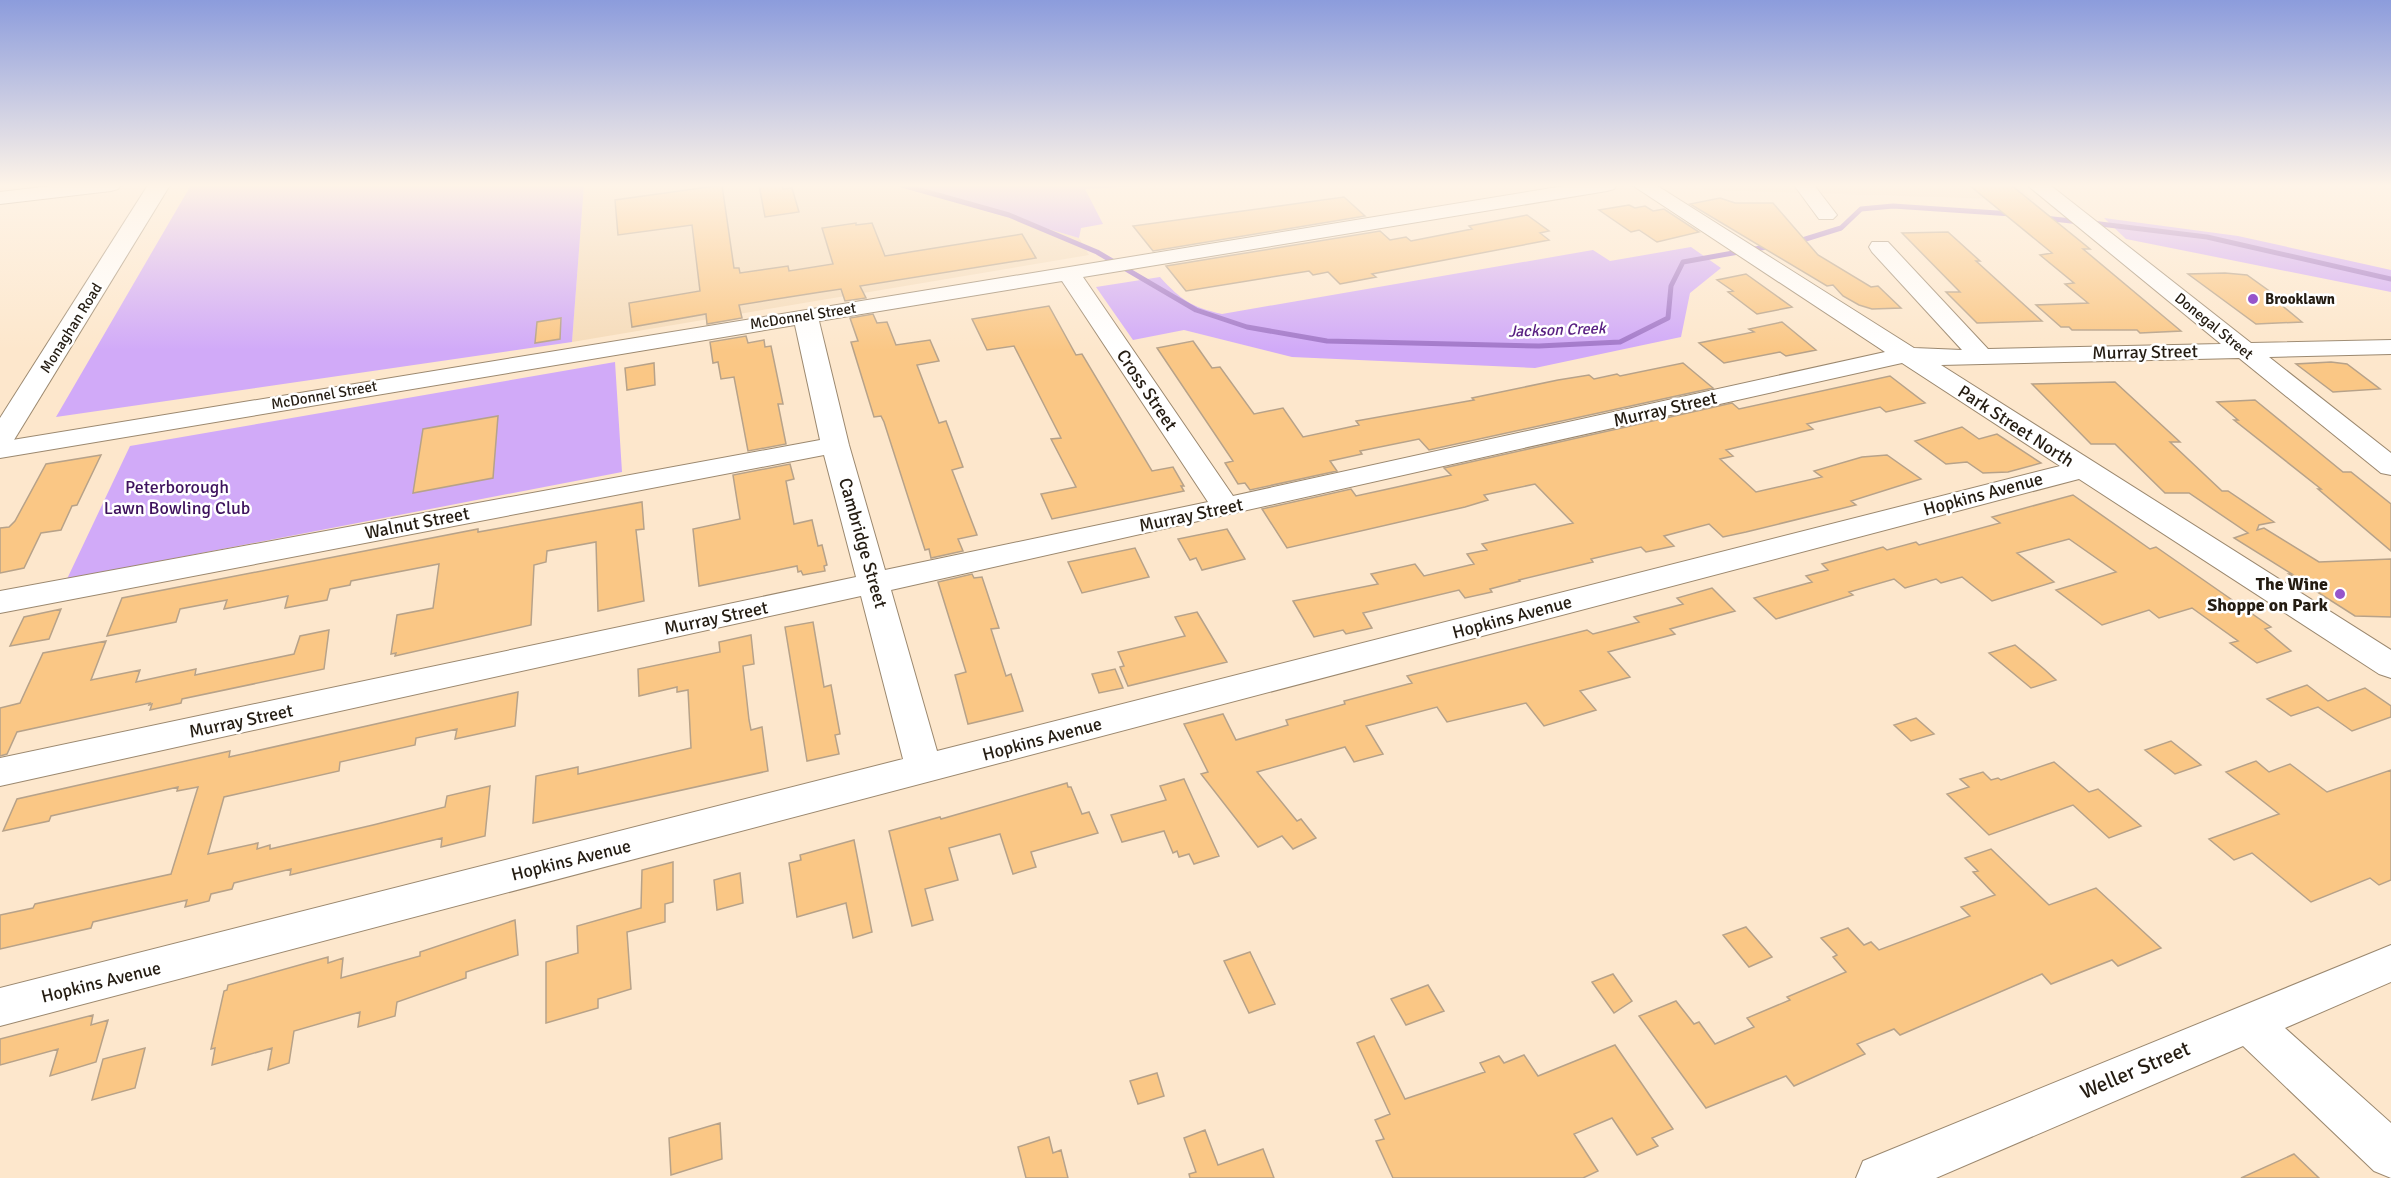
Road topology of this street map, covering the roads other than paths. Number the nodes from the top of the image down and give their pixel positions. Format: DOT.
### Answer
graph roads {
  1 [pos="125,240"];
  2 [pos="1263,240"];
  3 [pos="1727,240"];
  4 [pos="2106,240"];
  5 [pos="1880,247"];
  6 [pos="1079,270"];
  7 [pos="807,316"];
  8 [pos="2391,346"];
  9 [pos="2243,350"];
  10 [pos="1905,355"];
  11 [pos="1980,355"];
  12 [pos="0,440"];
  13 [pos="835,445"];
  14 [pos="0,450"];
  15 [pos="2391,467"];
  16 [pos="2084,469"];
  17 [pos="1226,507"];
  18 [pos="874,584"];
  19 [pos="0,602"];
  20 [pos="2375,644"];
  21 [pos="2391,666"];
  22 [pos="924,769"];
  23 [pos="0,772"];
  24 [pos="2391,963"];
  25 [pos="0,1008"];
  26 [pos="2248,1022"];
  27 [pos="2391,1155"];
  28 [pos="1880,1178"];
  1 -- 12 [label="main road, Monaghan Road"];
  2 -- 6 [label="street, McDonnel Street"];
  3 -- 10 [label="street, Park Street North"];
  4 -- 9 [label="street, Donegal Street"];
  5 -- 11 [label="street"];
  6 -- 7 [label="street, McDonnel Street"];
  6 -- 17 [label="street, Cross Street"];
  7 -- 13 [label="street, Cambridge Street"];
  7 -- 14 [label="street, McDonnel Street"];
  8 -- 9 [label="street, Murray Street"];
  9 -- 11 [label="street, Murray Street"];
  9 -- 15 [label="street, Donegal Street"];
  10 -- 11 [label="street, Murray Street"];
  10 -- 16 [label="street, Park Street North"];
  10 -- 17 [label="street, Murray Street"];
  13 -- 18 [label="street, Cambridge Street"];
  13 -- 19 [label="street, Walnut Street"];
  16 -- 20 [label="street, Park Street North"];
  16 -- 22 [label="street, Hopkins Avenue"];
  17 -- 18 [label="street, Murray Street"];
  18 -- 22 [label="street, Cambridge Street"];
  18 -- 23 [label="street, Murray Street"];
  20 -- 21 [label="street, Park Street North"];
  22 -- 25 [label="street, Hopkins Avenue"];
  24 -- 26 [label="street, Weller Street"];
  26 -- 27 [label="street"];
  26 -- 28 [label="street, Weller Street"];
}
